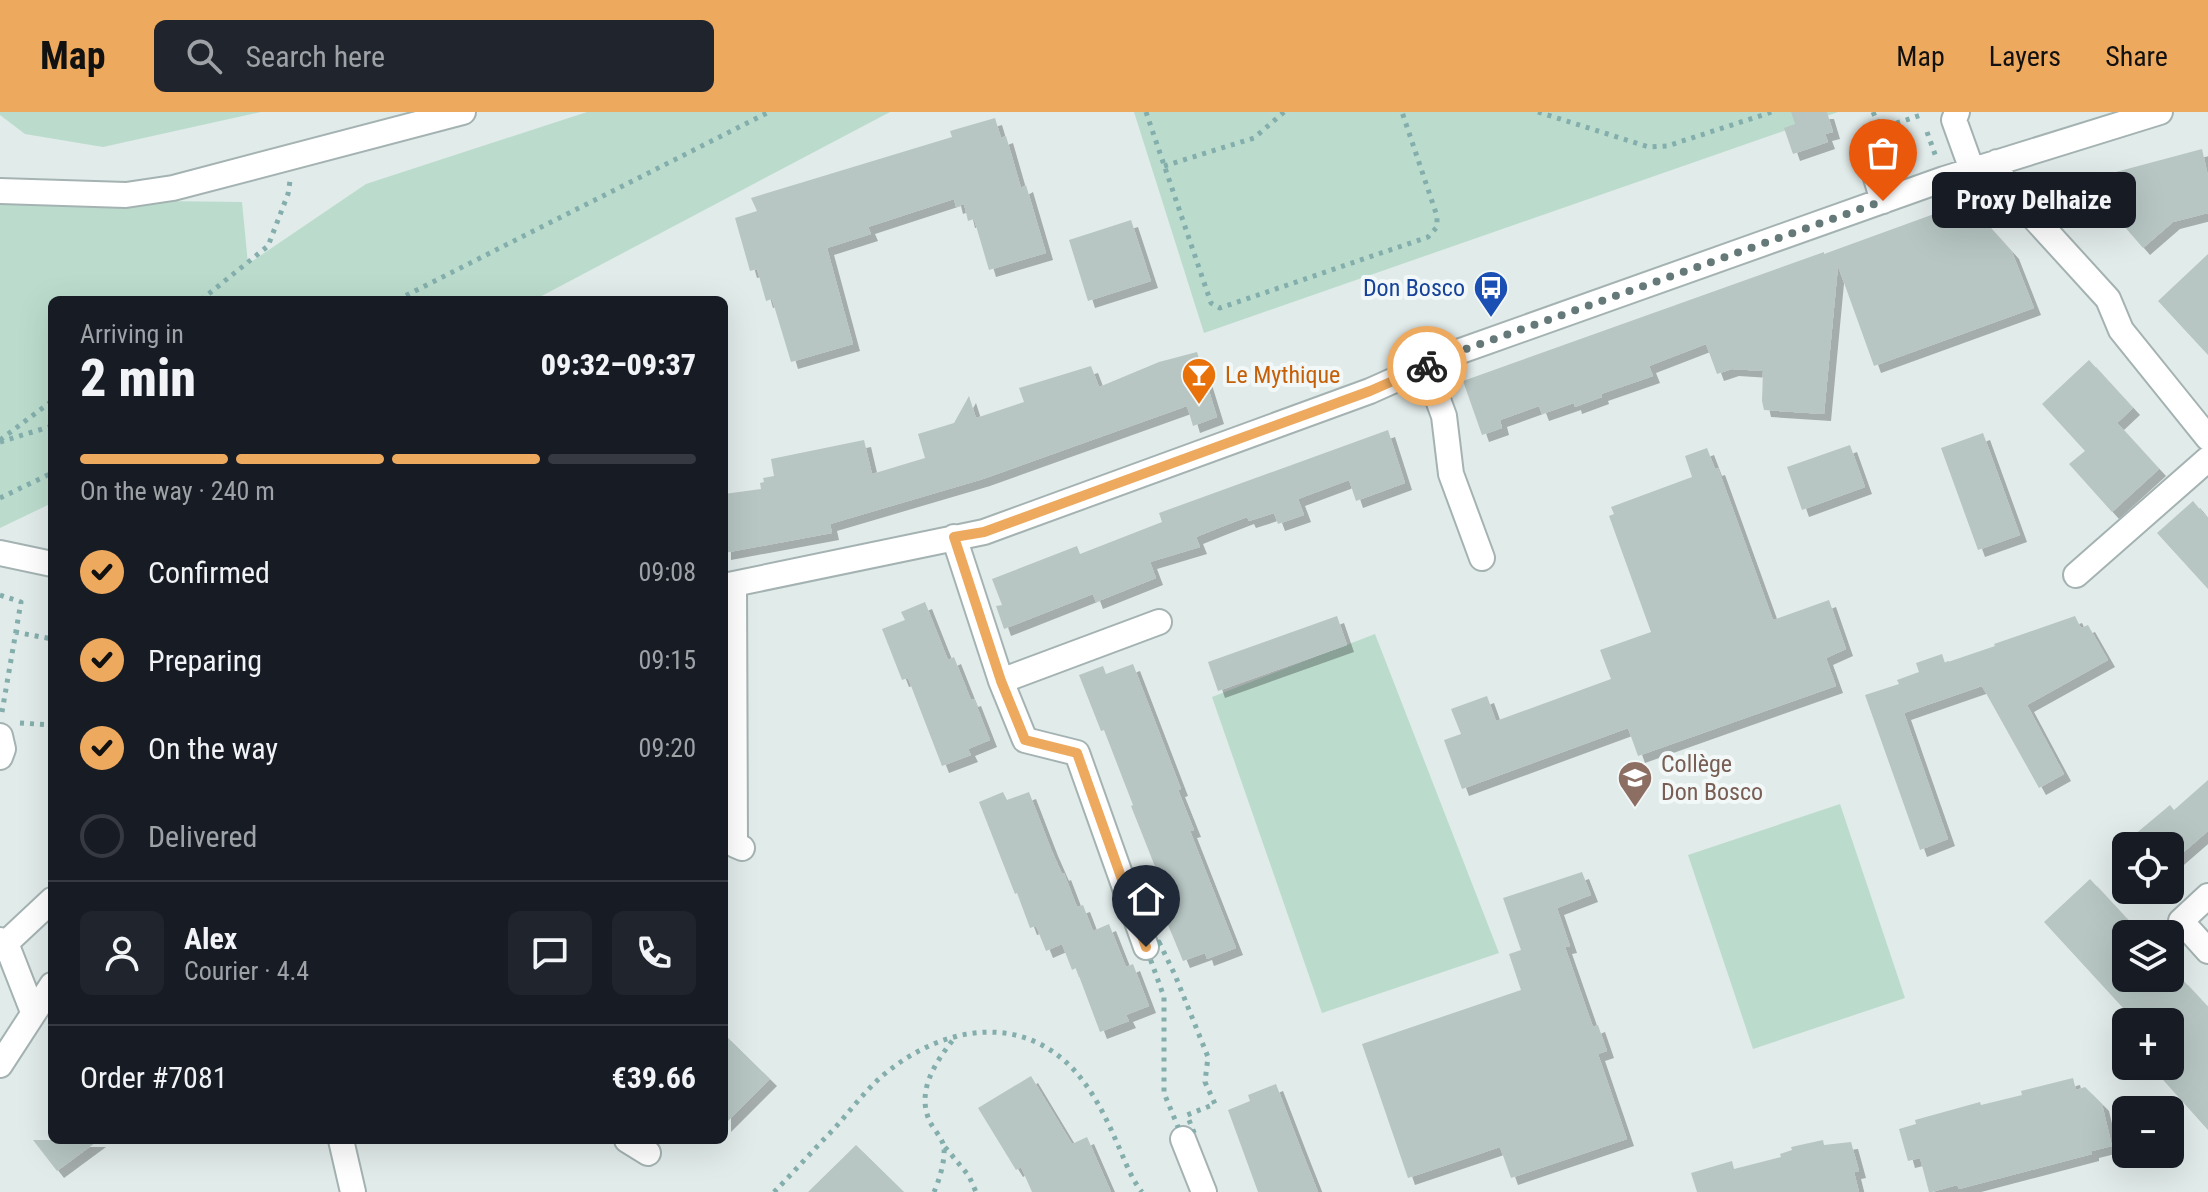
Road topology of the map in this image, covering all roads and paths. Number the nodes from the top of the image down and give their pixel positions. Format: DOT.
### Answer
graph roads {
  1 [pos="463,112"];
  2 [pos="769,112"];
  3 [pos="1146,112"];
  4 [pos="1284,112"];
  5 [pos="1402,112"];
  6 [pos="1538,112"];
  7 [pos="1772,112"];
  8 [pos="1873,112"];
  9 [pos="1957,112"];
  10 [pos="2160,112"];
  11 [pos="1921,115"];
  12 [pos="1927,132"];
  13 [pos="1866,145"];
  14 [pos="293,158"];
  15 [pos="1997,162"];
  16 [pos="1164,166"];
  17 [pos="1939,166"];
  18 [pos="1972,170"];
  19 [pos="0,191"];
  20 [pos="1883,201"];
  21 [pos="206,296"];
  22 [pos="405,296"];
  23 [pos="1426,367"];
  24 [pos="48,404"];
  25 [pos="48,427"];
  26 [pos="2208,438"];
  27 [pos="0,441"];
  28 [pos="2208,459"];
  29 [pos="48,475"];
  30 [pos="0,498"];
  31 [pos="954,537"];
  32 [pos="0,553"];
  33 [pos="1482,558"];
  34 [pos="48,563"];
  35 [pos="2076,575"];
  36 [pos="729,586"];
  37 [pos="0,595"];
  38 [pos="1159,622"];
  39 [pos="15,632"];
  40 [pos="48,638"];
  41 [pos="1001,681"];
  42 [pos="48,725"];
  43 [pos="5,726"];
  44 [pos="0,757"];
  45 [pos="742,848"];
  46 [pos="2208,896"];
  47 [pos="48,903"];
  48 [pos="3,942"];
  49 [pos="1146,947"];
  50 [pos="2208,951"];
  51 [pos="48,991"];
  52 [pos="1164,997"];
  53 [pos="33,1012"];
  54 [pos="956,1036"];
  55 [pos="0,1065"];
  56 [pos="1183,1139"];
  57 [pos="342,1144"];
  58 [pos="945,1147"];
  59 [pos="353,1192"];
  60 [pos="774,1192"];
  61 [pos="934,1192"];
  62 [pos="976,1192"];
  63 [pos="1142,1192"];
  64 [pos="1204,1192"];
  1 -- 14 [label="street"];
  2 -- 22 [label="path"];
  3 -- 16 [label="path"];
  4 -- 16 [label="path"];
  5 -- 16 [label="path"];
  6 -- 7 [label="path"];
  8 -- 11 [label="path"];
  9 -- 18 [label="street"];
  10 -- 15 [label="street"];
  12 -- 17 [label="path"];
  13 -- 20 [label="street"];
  14 -- 19 [label="street"];
  14 -- 21 [label="path"];
  15 -- 18 [label="street"];
  15 -- 26 [label="street"];
  18 -- 20 [label="street"];
  20 -- 23 [label="street"];
  23 -- 31 [label="street"];
  23 -- 33 [label="street"];
  24 -- 27 [label="path"];
  25 -- 27 [label="path"];
  28 -- 35 [label="street"];
  29 -- 30 [label="path"];
  31 -- 36 [label="street"];
  31 -- 41 [label="street"];
  32 -- 34 [label="street"];
  36 -- 45 [label="street"];
  37 -- 39 [label="path"];
  38 -- 41 [label="street"];
  39 -- 40 [label="path"];
  39 -- 43 [label="path"];
  41 -- 49 [label="street"];
  42 -- 43 [label="path"];
  43 -- 44 [label="street"];
  46 -- 50 [label="street"];
  47 -- 48 [label="street"];
  48 -- 53 [label="street"];
  49 -- 56 [label="path"];
  51 -- 53 [label="street"];
  52 -- 56 [label="path"];
  53 -- 55 [label="street"];
  54 -- 58 [label="path"];
  54 -- 60 [label="path"];
  54 -- 63 [label="path"];
  56 -- 64 [label="street"];
  57 -- 59 [label="street"];
  58 -- 61 [label="path"];
  58 -- 62 [label="path"];
}
